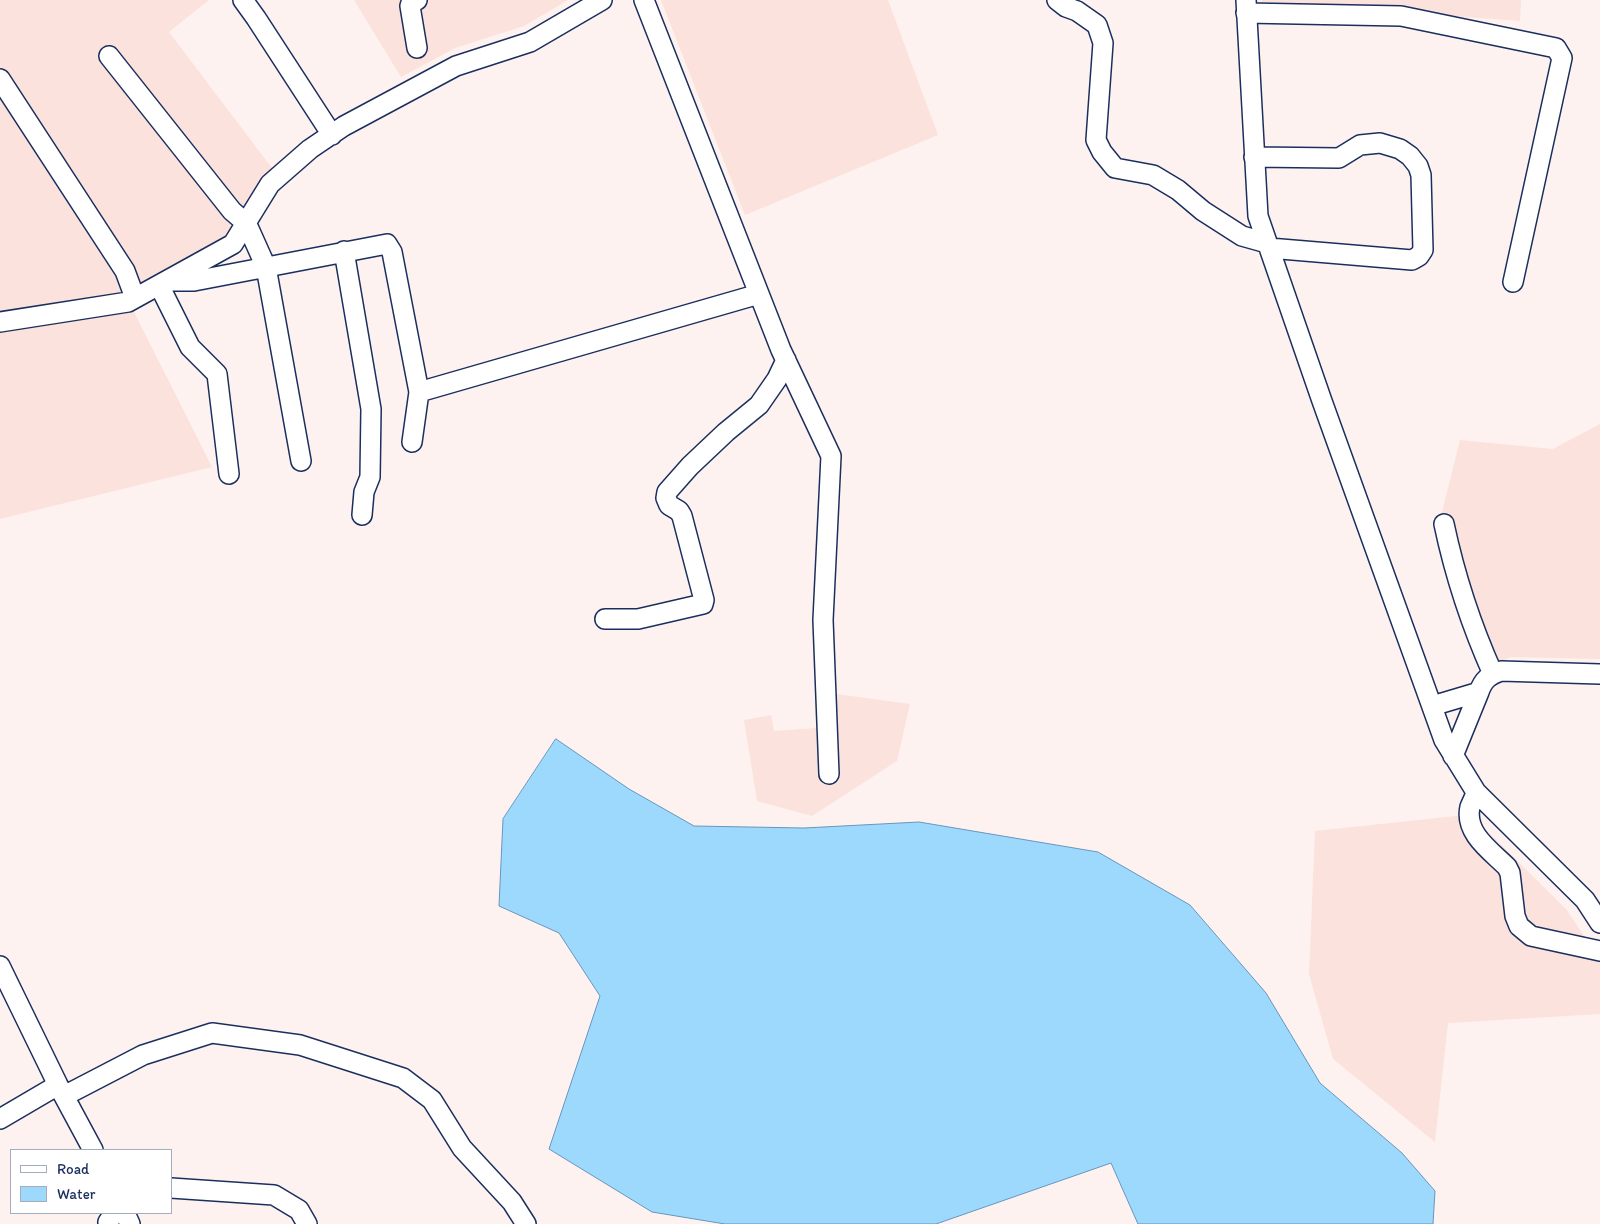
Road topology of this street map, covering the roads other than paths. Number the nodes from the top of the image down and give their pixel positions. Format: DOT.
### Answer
graph roads {
  1 [pos="243,0"];
  2 [pos="417,0"];
  3 [pos="602,0"];
  4 [pos="644,0"];
  5 [pos="1058,0"];
  6 [pos="1246,7"];
  7 [pos="418,48"];
  8 [pos="110,56"];
  9 [pos="0,79"];
  10 [pos="332,135"];
  11 [pos="1254,157"];
  12 [pos="246,223"];
  13 [pos="1268,246"];
  14 [pos="344,251"];
  15 [pos="266,266"];
  16 [pos="1513,282"];
  17 [pos="162,283"];
  18 [pos="759,294"];
  19 [pos="135,298"];
  20 [pos="0,322"];
  21 [pos="786,360"];
  22 [pos="419,392"];
  23 [pos="412,442"];
  24 [pos="301,461"];
  25 [pos="229,474"];
  26 [pos="362,515"];
  27 [pos="1444,524"];
  28 [pos="605,619"];
  29 [pos="1493,674"];
  30 [pos="1600,674"];
  31 [pos="1479,692"];
  32 [pos="1432,706"];
  33 [pos="1453,756"];
  34 [pos="829,774"];
  35 [pos="1476,792"];
  36 [pos="1600,923"];
  37 [pos="1600,951"];
  38 [pos="0,966"];
  39 [pos="61,1090"];
  40 [pos="0,1119"];
  41 [pos="91,1149"];
  42 [pos="172,1188"];
  43 [pos="306,1224"];
  44 [pos="526,1224"];
  1 -- 10 [label="street"];
  2 -- 7 [label="street"];
  3 -- 10 [label="street"];
  4 -- 18 [label="street"];
  5 -- 13 [label="street"];
  6 -- 11 [label="street"];
  6 -- 16 [label="street"];
  8 -- 12 [label="street"];
  9 -- 19 [label="street"];
  10 -- 12 [label="street"];
  11 -- 13 [label="street"];
  11 -- 13 [label="street"];
  12 -- 15 [label="street"];
  12 -- 17 [label="street"];
  13 -- 32 [label="street"];
  14 -- 15 [label="street"];
  14 -- 22 [label="street"];
  14 -- 26 [label="street"];
  15 -- 17 [label="street"];
  15 -- 24 [label="street"];
  17 -- 19 [label="street"];
  17 -- 25 [label="street"];
  18 -- 21 [label="street"];
  18 -- 22 [label="street"];
  19 -- 20 [label="street"];
  21 -- 28 [label="street"];
  21 -- 34 [label="street"];
  22 -- 23 [label="street"];
  27 -- 29 [label="street"];
  29 -- 30 [label="street"];
  29 -- 31 [label="street"];
  31 -- 32 [label="street"];
  31 -- 33 [label="street"];
  32 -- 33 [label="street"];
  33 -- 35 [label="street"];
  35 -- 36 [label="street"];
  35 -- 37 [label="street"];
  38 -- 39 [label="street"];
  39 -- 40 [label="street"];
  39 -- 41 [label="street"];
  39 -- 44 [label="street"];
  42 -- 43 [label="street"];
}
